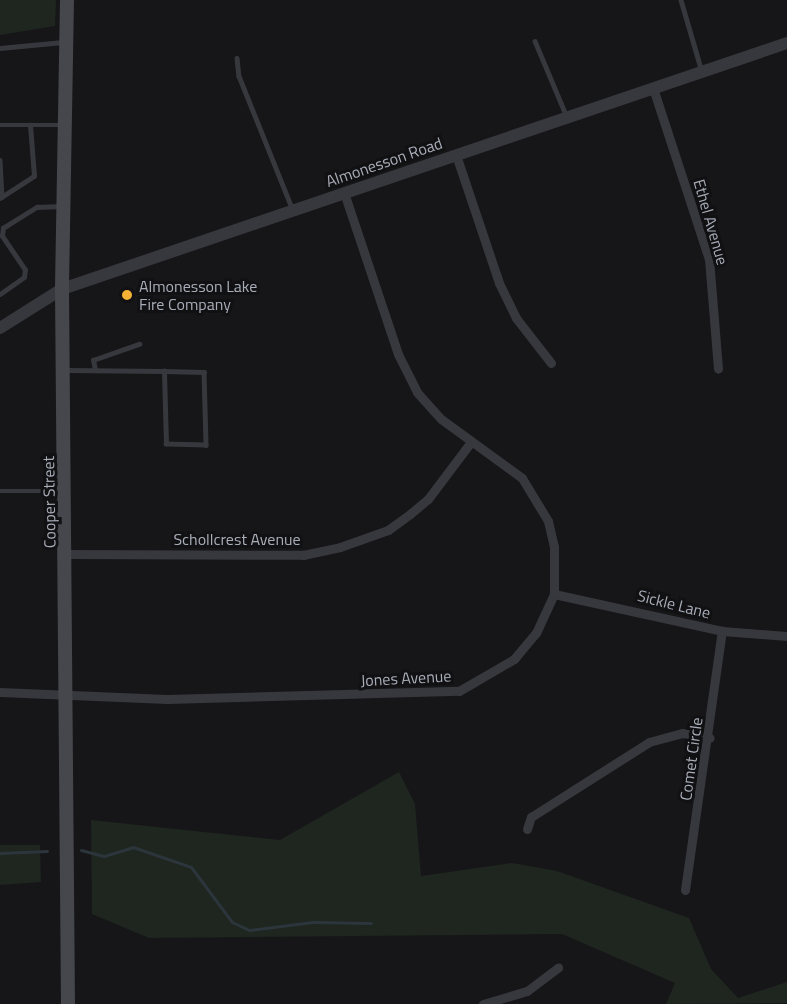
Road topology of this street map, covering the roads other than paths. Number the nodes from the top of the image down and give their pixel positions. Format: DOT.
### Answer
graph roads {
  1 [pos="67,0"];
  2 [pos="681,0"];
  3 [pos="535,41"];
  4 [pos="66,42"];
  5 [pos="786,47"];
  6 [pos="0,48"];
  7 [pos="237,58"];
  8 [pos="702,72"];
  9 [pos="653,88"];
  10 [pos="567,117"];
  11 [pos="0,124"];
  12 [pos="30,125"];
  13 [pos="64,125"];
  14 [pos="456,155"];
  15 [pos="0,160"];
  16 [pos="344,193"];
  17 [pos="1,197"];
  18 [pos="63,206"];
  19 [pos="293,211"];
  20 [pos="62,289"];
  21 [pos="0,294"];
  22 [pos="0,328"];
  23 [pos="139,344"];
  24 [pos="551,363"];
  25 [pos="718,369"];
  26 [pos="63,370"];
  27 [pos="95,370"];
  28 [pos="164,371"];
  29 [pos="471,442"];
  30 [pos="0,491"];
  31 [pos="66,491"];
  32 [pos="67,554"];
  33 [pos="554,594"];
  34 [pos="722,631"];
  35 [pos="787,636"];
  36 [pos="0,693"];
  37 [pos="65,696"];
  38 [pos="710,738"];
  39 [pos="527,829"];
  40 [pos="686,890"];
  41 [pos="558,968"];
  42 [pos="68,1004"];
  43 [pos="483,1004"];
  1 -- 4 [label="main road, Cooper Street"];
  2 -- 8 [label="lane"];
  3 -- 10 [label="lane"];
  4 -- 6 [label="lane"];
  4 -- 13 [label="main road, Cooper Street"];
  5 -- 8 [label="street, Almonesson Road"];
  7 -- 19 [label="lane"];
  8 -- 9 [label="street, Almonesson Road"];
  9 -- 10 [label="street, Almonesson Road"];
  9 -- 25 [label="street, Ethel Avenue"];
  10 -- 14 [label="street, Almonesson Road"];
  11 -- 12 [label="lane"];
  12 -- 13 [label="lane"];
  12 -- 17 [label="lane"];
  13 -- 18 [label="main road, Cooper Street"];
  14 -- 16 [label="street, Almonesson Road"];
  14 -- 24 [label="street"];
  15 -- 17 [label="lane"];
  16 -- 19 [label="street, Almonesson Road"];
  16 -- 29 [label="street, Jones Avenue"];
  18 -- 20 [label="main road, Cooper Street"];
  18 -- 21 [label="lane"];
  19 -- 20 [label="street, Almonesson Road"];
  20 -- 22 [label="street, Almonesson Road"];
  20 -- 26 [label="main road, Cooper Street"];
  23 -- 27 [label="lane"];
  26 -- 27 [label="lane"];
  26 -- 31 [label="main road, Cooper Street"];
  27 -- 28 [label="lane"];
  28 -- 28 [label="lane"];
  29 -- 32 [label="street, Schollcrest Avenue"];
  29 -- 33 [label="street, Jones Avenue"];
  30 -- 31 [label="lane"];
  31 -- 32 [label="main road, Cooper Street"];
  32 -- 37 [label="main road, Cooper Street"];
  33 -- 34 [label="street, Sickle Lane"];
  33 -- 37 [label="street, Jones Avenue"];
  34 -- 35 [label="street, Sickle Lane"];
  34 -- 38 [label="street, Comet Circle"];
  36 -- 37 [label="street, Jones Avenue"];
  37 -- 42 [label="main road, Cooper Street"];
  38 -- 39 [label="street"];
  38 -- 40 [label="street, Comet Circle"];
  41 -- 43 [label="street"];
}
